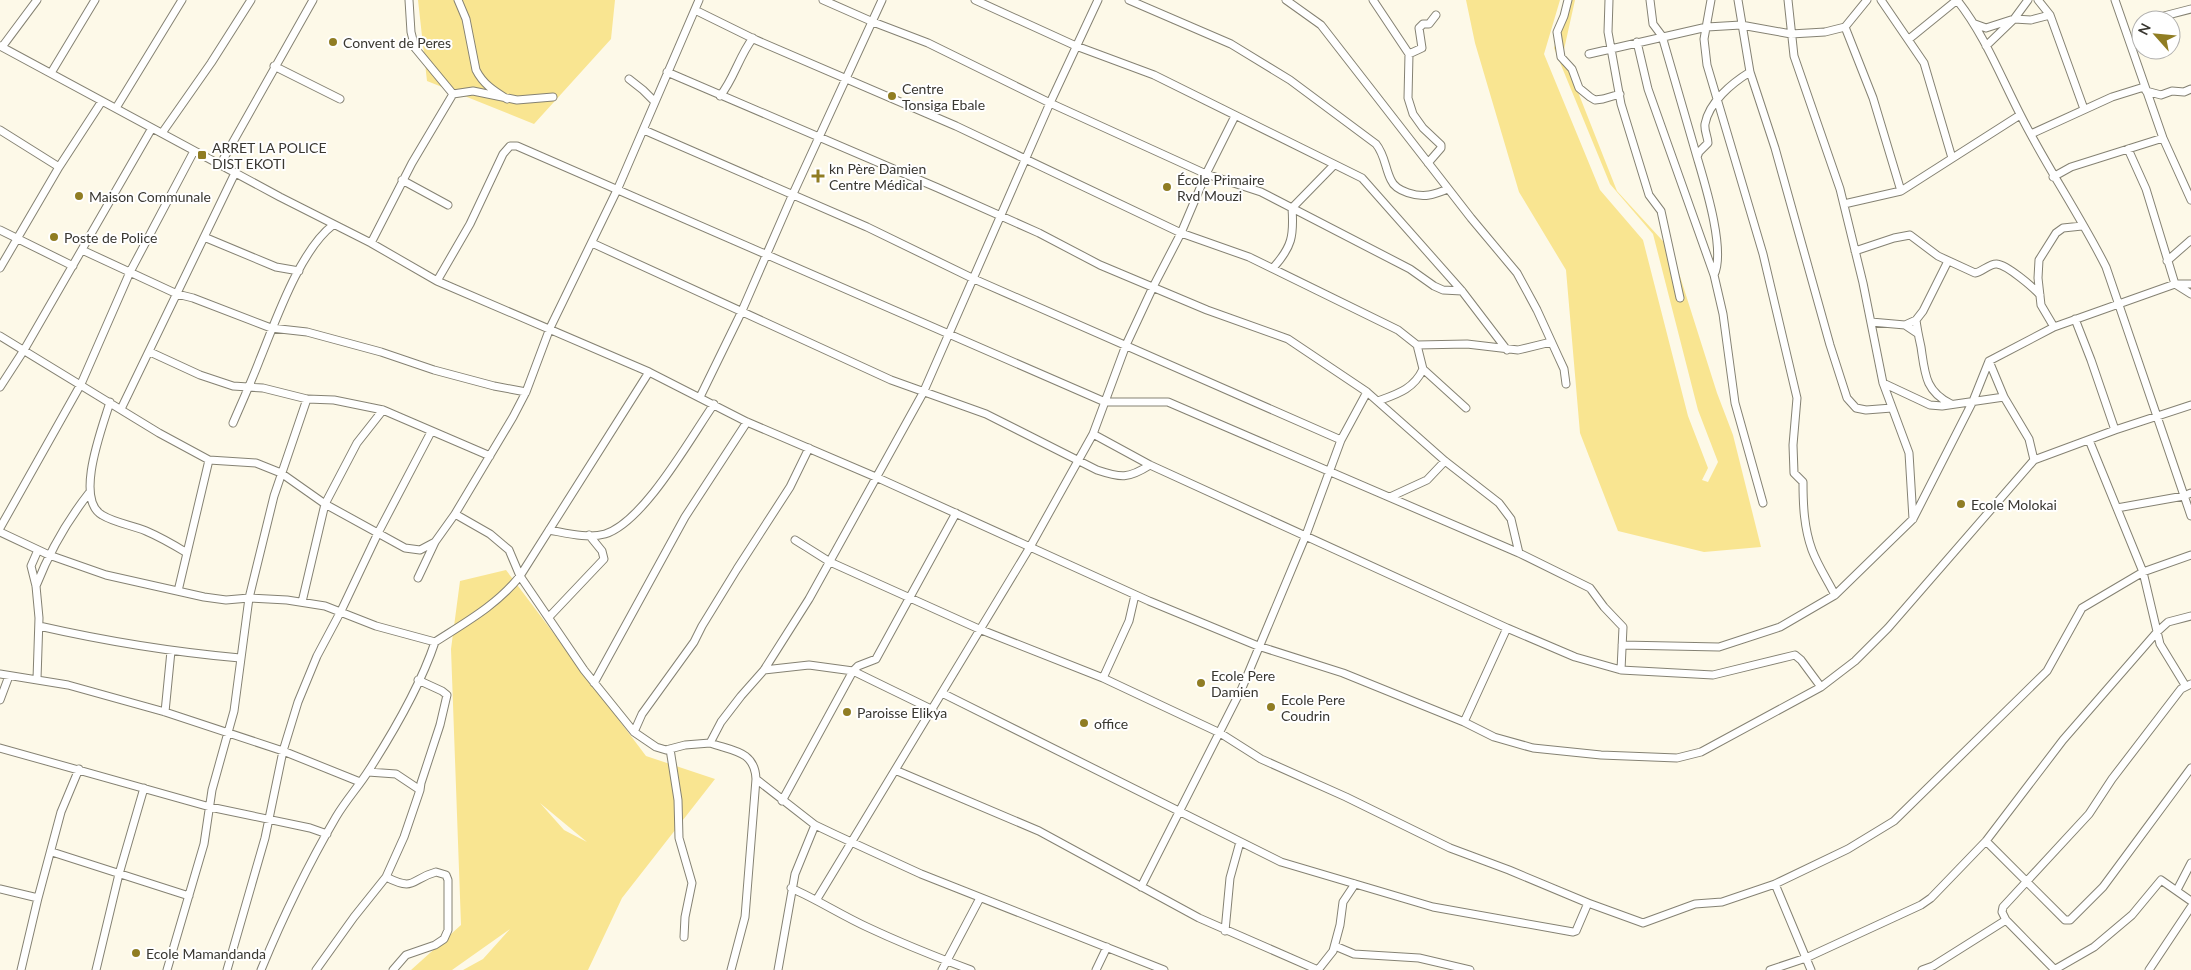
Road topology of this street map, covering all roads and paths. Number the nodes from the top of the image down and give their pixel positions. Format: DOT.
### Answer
graph roads {
  1 [pos="37,0"];
  2 [pos="95,0"];
  3 [pos="182,0"];
  4 [pos="251,0"];
  5 [pos="313,0"];
  6 [pos="409,0"];
  7 [pos="458,0"];
  8 [pos="699,0"];
  9 [pos="823,0"];
  10 [pos="882,0"];
  11 [pos="975,0"];
  12 [pos="1098,0"];
  13 [pos="1129,0"];
  14 [pos="1286,0"];
  15 [pos="1372,0"];
  16 [pos="1568,0"];
  17 [pos="1609,0"];
  18 [pos="1650,0"];
  19 [pos="1711,0"];
  20 [pos="1738,0"];
  21 [pos="1788,0"];
  22 [pos="1867,0"];
  23 [pos="1881,0"];
  24 [pos="1957,0"];
  25 [pos="2028,0"];
  26 [pos="2038,0"];
  27 [pos="2115,0"];
  28 [pos="695,10"];
  29 [pos="1436,15"];
  30 [pos="2050,15"];
  31 [pos="2014,19"];
  32 [pos="873,22"];
  33 [pos="1975,24"];
  34 [pos="1741,25"];
  35 [pos="1707,27"];
  36 [pos="1845,27"];
  37 [pos="1791,34"];
  38 [pos="1662,36"];
  39 [pos="753,38"];
  40 [pos="1908,39"];
  41 [pos="1637,42"];
  42 [pos="1,46"];
  43 [pos="1076,46"];
  44 [pos="1986,46"];
  45 [pos="2131,46"];
  46 [pos="1611,49"];
  47 [pos="1409,54"];
  48 [pos="1589,54"];
  49 [pos="2136,60"];
  50 [pos="274,66"];
  51 [pos="668,72"];
  52 [pos="1750,72"];
  53 [pos="51,73"];
  54 [pos="629,79"];
  55 [pos="846,79"];
  56 [pos="2145,89"];
  57 [pos="2191,89"];
  58 [pos="453,94"];
  59 [pos="1620,94"];
  60 [pos="720,96"];
  61 [pos="553,97"];
  62 [pos="340,99"];
  63 [pos="507,99"];
  64 [pos="102,100"];
  65 [pos="1718,100"];
  66 [pos="654,102"];
  67 [pos="1050,103"];
  68 [pos="116,108"];
  69 [pos="2084,108"];
  70 [pos="2020,115"];
  71 [pos="1235,116"];
  72 [pos="152,128"];
  73 [pos="0,130"];
  74 [pos="644,130"];
  75 [pos="162,133"];
  76 [pos="2031,134"];
  77 [pos="819,138"];
  78 [pos="2163,138"];
  79 [pos="2128,149"];
  80 [pos="194,151"];
  81 [pos="1698,157"];
  82 [pos="1952,158"];
  83 [pos="1026,159"];
  84 [pos="1428,164"];
  85 [pos="220,165"];
  86 [pos="1334,165"];
  87 [pos="59,167"];
  88 [pos="235,173"];
  89 [pos="1206,174"];
  90 [pos="2053,177"];
  91 [pos="402,180"];
  92 [pos="618,188"];
  93 [pos="1448,189"];
  94 [pos="1901,191"];
  95 [pos="792,196"];
  96 [pos="2191,200"];
  97 [pos="1844,204"];
  98 [pos="448,205"];
  99 [pos="1292,208"];
  100 [pos="1000,216"];
  101 [pos="333,225"];
  102 [pos="2082,226"];
  103 [pos="0,230"];
  104 [pos="1181,233"];
  105 [pos="204,237"];
  106 [pos="18,238"];
  107 [pos="2191,240"];
  108 [pos="371,243"];
  109 [pos="592,243"];
  110 [pos="82,250"];
  111 [pos="1855,251"];
  112 [pos="767,256"];
  113 [pos="1948,260"];
  114 [pos="2167,261"];
  115 [pos="73,266"];
  116 [pos="0,268"];
  117 [pos="1273,268"];
  118 [pos="299,271"];
  119 [pos="130,272"];
  120 [pos="1714,275"];
  121 [pos="974,279"];
  122 [pos="437,281"];
  123 [pos="2175,284"];
  124 [pos="2191,284"];
  125 [pos="1153,287"];
  126 [pos="1462,291"];
  127 [pos="177,294"];
  128 [pos="2191,294"];
  129 [pos="2040,295"];
  130 [pos="1680,298"];
  131 [pos="2119,303"];
  132 [pos="741,313"];
  133 [pos="2075,319"];
  134 [pos="1916,320"];
  135 [pos="1871,322"];
  136 [pos="1905,325"];
  137 [pos="2054,327"];
  138 [pos="271,328"];
  139 [pos="550,328"];
  140 [pos="1917,333"];
  141 [pos="950,334"];
  142 [pos="0,336"];
  143 [pos="1551,342"];
  144 [pos="1126,345"];
  145 [pos="1417,345"];
  146 [pos="24,350"];
  147 [pos="1507,350"];
  148 [pos="150,352"];
  149 [pos="1989,361"];
  150 [pos="1423,369"];
  151 [pos="649,372"];
  152 [pos="1883,383"];
  153 [pos="81,384"];
  154 [pos="1566,384"];
  155 [pos="0,386"];
  156 [pos="248,386"];
  157 [pos="526,392"];
  158 [pos="1367,392"];
  159 [pos="923,393"];
  160 [pos="700,397"];
  161 [pos="2004,397"];
  162 [pos="308,399"];
  163 [pos="1378,401"];
  164 [pos="1973,401"];
  165 [pos="110,402"];
  166 [pos="1105,402"];
  167 [pos="714,404"];
  168 [pos="1951,404"];
  169 [pos="2191,405"];
  170 [pos="1466,408"];
  171 [pos="1892,408"];
  172 [pos="121,409"];
  173 [pos="383,410"];
  174 [pos="2158,415"];
  175 [pos="747,422"];
  176 [pos="233,423"];
  177 [pos="2114,430"];
  178 [pos="431,432"];
  179 [pos="1093,434"];
  180 [pos="1341,440"];
  181 [pos="2089,440"];
  182 [pos="809,448"];
  183 [pos="490,456"];
  184 [pos="209,460"];
  185 [pos="1446,460"];
  186 [pos="2034,460"];
  187 [pos="1078,462"];
  188 [pos="1150,465"];
  189 [pos="1330,472"];
  190 [pos="281,473"];
  191 [pos="878,478"];
  192 [pos="89,493"];
  193 [pos="2187,494"];
  194 [pos="1390,497"];
  195 [pos="1763,503"];
  196 [pos="324,504"];
  197 [pos="2117,508"];
  198 [pos="956,513"];
  199 [pos="455,514"];
  200 [pos="2191,516"];
  201 [pos="1913,519"];
  202 [pos="0,528"];
  203 [pos="549,530"];
  204 [pos="0,532"];
  205 [pos="378,533"];
  206 [pos="590,535"];
  207 [pos="1306,535"];
  208 [pos="795,540"];
  209 [pos="435,542"];
  210 [pos="1030,547"];
  211 [pos="38,550"];
  212 [pos="187,553"];
  213 [pos="1519,553"];
  214 [pos="49,555"];
  215 [pos="2191,555"];
  216 [pos="830,562"];
  217 [pos="2143,572"];
  218 [pos="520,576"];
  219 [pos="418,578"];
  220 [pos="36,586"];
  221 [pos="178,591"];
  222 [pos="1135,595"];
  223 [pos="1835,595"];
  224 [pos="249,598"];
  225 [pos="910,598"];
  226 [pos="302,602"];
  227 [pos="342,611"];
  228 [pos="2191,616"];
  229 [pos="549,617"];
  230 [pos="39,626"];
  231 [pos="1506,628"];
  232 [pos="979,629"];
  233 [pos="2157,632"];
  234 [pos="435,642"];
  235 [pos="1622,645"];
  236 [pos="1258,646"];
  237 [pos="171,651"];
  238 [pos="240,658"];
  239 [pos="764,670"];
  240 [pos="1621,670"];
  241 [pos="853,671"];
  242 [pos="0,674"];
  243 [pos="9,676"];
  244 [pos="1103,678"];
  245 [pos="37,680"];
  246 [pos="418,680"];
  247 [pos="594,683"];
  248 [pos="2188,684"];
  249 [pos="1821,687"];
  250 [pos="942,693"];
  251 [pos="0,700"];
  252 [pos="932,710"];
  253 [pos="165,712"];
  254 [pos="1464,722"];
  255 [pos="634,732"];
  256 [pos="226,733"];
  257 [pos="1220,733"];
  258 [pos="710,743"];
  259 [pos="0,748"];
  260 [pos="670,749"];
  261 [pos="283,751"];
  262 [pos="2191,768"];
  263 [pos="79,769"];
  264 [pos="895,770"];
  265 [pos="368,772"];
  266 [pos="756,779"];
  267 [pos="360,782"];
  268 [pos="144,788"];
  269 [pos="420,790"];
  270 [pos="782,801"];
  271 [pos="210,807"];
  272 [pos="1180,811"];
  273 [pos="268,820"];
  274 [pos="815,825"];
  275 [pos="327,834"];
  276 [pos="1986,841"];
  277 [pos="852,842"];
  278 [pos="1240,842"];
  279 [pos="52,852"];
  280 [pos="2191,863"];
  281 [pos="119,874"];
  282 [pos="386,877"];
  283 [pos="2027,882"];
  284 [pos="1355,884"];
  285 [pos="1776,884"];
  286 [pos="1141,887"];
  287 [pos="791,888"];
  288 [pos="0,889"];
  289 [pos="2177,890"];
  290 [pos="190,896"];
  291 [pos="38,898"];
  292 [pos="980,898"];
  293 [pos="817,899"];
  294 [pos="2191,901"];
  295 [pos="1588,903"];
  296 [pos="2191,907"];
  297 [pos="2006,920"];
  298 [pos="1225,931"];
  299 [pos="684,936"];
  300 [pos="1335,946"];
  301 [pos="1107,947"];
  302 [pos="1806,958"];
  303 [pos="945,962"];
  304 [pos="21,970"];
  305 [pos="96,970"];
  306 [pos="167,970"];
  307 [pos="227,970"];
  308 [pos="261,970"];
  309 [pos="316,970"];
  310 [pos="393,970"];
  311 [pos="731,970"];
  312 [pos="778,970"];
  313 [pos="942,970"];
  314 [pos="971,970"];
  315 [pos="1096,970"];
  316 [pos="1164,970"];
  317 [pos="1318,970"];
  318 [pos="1470,970"];
  319 [pos="1770,970"];
  320 [pos="1811,970"];
  321 [pos="1922,970"];
  322 [pos="2054,970"];
  323 [pos="2149,970"];
  1 -- 42 [label="street"];
  2 -- 53 [label="street"];
  3 -- 68 [label="street"];
  4 -- 75 [label="street"];
  5 -- 50 [label="street"];
  6 -- 58 [label="street"];
  7 -- 63 [label="street"];
  8 -- 28 [label="street"];
  9 -- 32 [label="street"];
  10 -- 32 [label="street"];
  11 -- 43 [label="street"];
  12 -- 43 [label="street"];
  13 -- 93 [label="street"];
  14 -- 84 [label="street"];
  15 -- 47 [label="street"];
  16 -- 59 [label="street"];
  17 -- 46 [label="street"];
  18 -- 38 [label="street"];
  19 -- 35 [label="street"];
  20 -- 34 [label="street"];
  21 -- 37 [label="street"];
  22 -- 36 [label="street"];
  23 -- 40 [label="street"];
  24 -- 33 [label="street"];
  24 -- 40 [label="street"];
  25 -- 31 [label="street"];
  26 -- 30 [label="street"];
  27 -- 45 [label="street"];
  28 -- 39 [label="street"];
  28 -- 51 [label="street"];
  29 -- 47 [label="street"];
  30 -- 31 [label="street"];
  30 -- 69 [label="street"];
  31 -- 33 [label="street"];
  31 -- 44 [label="street"];
  32 -- 55 [label="street"];
  32 -- 67 [label="street"];
  33 -- 44 [label="street"];
  34 -- 35 [label="street"];
  34 -- 37 [label="street"];
  34 -- 52 [label="street"];
  35 -- 38 [label="street"];
  35 -- 65 [label="street"];
  36 -- 37 [label="street"];
  36 -- 94 [label="street"];
  37 -- 97 [label="street"];
  38 -- 41 [label="street"];
  38 -- 81 [label="street"];
  39 -- 55 [label="street"];
  39 -- 60 [label="street"];
  40 -- 82 [label="street"];
  41 -- 46 [label="street"];
  41 -- 120 [label="street"];
  42 -- 53 [label="street"];
  43 -- 67 [label="street"];
  43 -- 71 [label="street"];
  44 -- 70 [label="street"];
  46 -- 48 [label="street"];
  46 -- 59 [label="street"];
  47 -- 84 [label="street"];
  49 -- 56 [label="street"];
  50 -- 62 [label="street"];
  50 -- 85 [label="street"];
  51 -- 60 [label="street"];
  51 -- 66 [label="street"];
  52 -- 65 [label="street"];
  52 -- 171 [label="street"];
  53 -- 64 [label="street"];
  54 -- 66 [label="street"];
  55 -- 77 [label="street"];
  55 -- 83 [label="street"];
  56 -- 57 [label="street"];
  56 -- 69 [label="street"];
  56 -- 78 [label="street"];
  58 -- 63 [label="street"];
  58 -- 91 [label="street"];
  59 -- 130 [label="street"];
  60 -- 77 [label="street"];
  61 -- 63 [label="street"];
  64 -- 68 [label="street"];
  64 -- 87 [label="street"];
  65 -- 81 [label="street"];
  65 -- 223 [label="street"];
  66 -- 74 [label="street"];
  67 -- 83 [label="street"];
  67 -- 89 [label="street"];
  68 -- 72 [label="street"];
  69 -- 76 [label="street"];
  70 -- 76 [label="street"];
  70 -- 82 [label="street"];
  71 -- 86 [label="street"];
  71 -- 89 [label="street"];
  72 -- 75 [label="street"];
  72 -- 110 [label="street"];
  73 -- 87 [label="street"];
  74 -- 92 [label="street"];
  74 -- 95 [label="street"];
  75 -- 80 [label="street"];
  76 -- 90 [label="street"];
  77 -- 95 [label="street"];
  77 -- 100 [label="street"];
  78 -- 79 [label="street"];
  78 -- 96 [label="street"];
  79 -- 90 [label="street"];
  79 -- 114 [label="street"];
  80 -- 85 [label="street"];
  80 -- 119 [label="street"];
  81 -- 120 [label="street"];
  82 -- 94 [label="street"];
  83 -- 100 [label="street"];
  83 -- 104 [label="street"];
  84 -- 93 [label="street"];
  85 -- 88 [label="street"];
  86 -- 99 [label="street"];
  86 -- 126 [label="street"];
  87 -- 106 [label="street"];
  88 -- 101 [label="street"];
  88 -- 105 [label="street"];
  89 -- 99 [label="street"];
  89 -- 104 [label="street"];
  90 -- 102 [label="street"];
  91 -- 98 [label="street"];
  91 -- 108 [label="street"];
  92 -- 109 [label="street"];
  92 -- 112 [label="street"];
  92 -- 122 [label="street"];
  93 -- 143 [label="street"];
  94 -- 97 [label="street"];
  95 -- 112 [label="street"];
  95 -- 121 [label="street"];
  97 -- 111 [label="street"];
  99 -- 117 [label="street"];
  99 -- 126 [label="street"];
  100 -- 121 [label="street"];
  100 -- 125 [label="street"];
  101 -- 108 [label="street"];
  101 -- 118 [label="street"];
  102 -- 129 [label="street"];
  102 -- 131 [label="street"];
  103 -- 106 [label="street"];
  104 -- 117 [label="street"];
  104 -- 125 [label="street"];
  105 -- 118 [label="street"];
  105 -- 127 [label="street"];
  106 -- 115 [label="street"];
  106 -- 116 [label="street"];
  107 -- 114 [label="street"];
  108 -- 122 [label="street"];
  109 -- 132 [label="street"];
  109 -- 139 [label="street"];
  110 -- 115 [label="street"];
  110 -- 119 [label="street"];
  111 -- 113 [label="street"];
  111 -- 135 [label="street"];
  112 -- 132 [label="street"];
  112 -- 141 [label="street"];
  113 -- 129 [label="street"];
  113 -- 134 [label="street"];
  114 -- 123 [label="street"];
  115 -- 146 [label="street"];
  117 -- 145 [label="street"];
  118 -- 138 [label="street"];
  119 -- 127 [label="street"];
  119 -- 153 [label="street"];
  120 -- 195 [label="street"];
  121 -- 141 [label="street"];
  121 -- 144 [label="street"];
  122 -- 139 [label="street"];
  123 -- 124 [label="street"];
  123 -- 128 [label="street"];
  123 -- 131 [label="street"];
  125 -- 144 [label="street"];
  125 -- 158 [label="street"];
  126 -- 147 [label="street"];
  127 -- 138 [label="street"];
  127 -- 148 [label="street"];
  129 -- 137 [label="street"];
  131 -- 133 [label="street"];
  131 -- 174 [label="street"];
  132 -- 159 [label="street"];
  132 -- 160 [label="street"];
  133 -- 137 [label="street"];
  133 -- 177 [label="street"];
  134 -- 136 [label="street"];
  134 -- 140 [label="street"];
  135 -- 136 [label="street"];
  135 -- 152 [label="street"];
  136 -- 140 [label="street"];
  137 -- 149 [label="street"];
  138 -- 156 [label="street"];
  138 -- 157 [label="street"];
  139 -- 151 [label="street"];
  139 -- 157 [label="street"];
  140 -- 168 [label="street"];
  141 -- 159 [label="street"];
  141 -- 166 [label="street"];
  142 -- 146 [label="street"];
  143 -- 147 [label="street"];
  143 -- 154 [label="street"];
  144 -- 166 [label="street"];
  144 -- 180 [label="street"];
  145 -- 147 [label="street"];
  145 -- 150 [label="street"];
  146 -- 153 [label="street"];
  146 -- 155 [label="street"];
  148 -- 156 [label="street"];
  148 -- 172 [label="street"];
  149 -- 161 [label="street"];
  149 -- 164 [label="street"];
  150 -- 163 [label="street"];
  150 -- 170 [label="street"];
  151 -- 160 [label="street"];
  151 -- 203 [label="street"];
  152 -- 168 [label="street"];
  152 -- 171 [label="street"];
  153 -- 165 [label="street"];
  153 -- 202 [label="street"];
  156 -- 162 [label="street"];
  156 -- 176 [label="street"];
  157 -- 183 [label="street"];
  158 -- 163 [label="street"];
  158 -- 180 [label="street"];
  159 -- 187 [label="street"];
  159 -- 191 [label="street"];
  160 -- 167 [label="street"];
  161 -- 164 [label="street"];
  161 -- 186 [label="street"];
  162 -- 173 [label="street"];
  162 -- 190 [label="street"];
  163 -- 185 [label="street"];
  164 -- 168 [label="street"];
  164 -- 201 [label="street"];
  165 -- 172 [label="street"];
  165 -- 192 [label="street"];
  166 -- 179 [label="street"];
  166 -- 189 [label="street"];
  167 -- 175 [label="street"];
  167 -- 206 [label="street"];
  169 -- 174 [label="street"];
  171 -- 201 [label="street"];
  172 -- 184 [label="street"];
  173 -- 178 [label="street"];
  173 -- 196 [label="street"];
  174 -- 177 [label="street"];
  174 -- 193 [label="street"];
  175 -- 182 [label="street"];
  175 -- 247 [label="street"];
  177 -- 181 [label="street"];
  178 -- 183 [label="street"];
  178 -- 205 [label="street"];
  179 -- 187 [label="street"];
  179 -- 188 [label="street"];
  180 -- 189 [label="street"];
  181 -- 186 [label="street"];
  181 -- 197 [label="street"];
  182 -- 191 [label="street"];
  182 -- 255 [label="street"];
  183 -- 199 [label="street"];
  184 -- 190 [label="street"];
  184 -- 212 [label="street"];
  185 -- 194 [label="street"];
  185 -- 213 [label="street"];
  186 -- 249 [label="street"];
  187 -- 188 [label="street"];
  187 -- 210 [label="street"];
  188 -- 207 [label="street"];
  189 -- 194 [label="street"];
  189 -- 207 [label="street"];
  190 -- 196 [label="street"];
  190 -- 224 [label="street"];
  191 -- 198 [label="street"];
  191 -- 216 [label="street"];
  192 -- 212 [label="street"];
  192 -- 214 [label="street"];
  193 -- 197 [label="street"];
  193 -- 200 [label="street"];
  194 -- 213 [label="street"];
  196 -- 205 [label="street"];
  196 -- 226 [label="street"];
  197 -- 217 [label="street"];
  198 -- 210 [label="street"];
  198 -- 225 [label="street"];
  199 -- 209 [label="street"];
  199 -- 218 [label="street"];
  201 -- 223 [label="street"];
  203 -- 206 [label="street"];
  203 -- 218 [label="street"];
  204 -- 211 [label="street"];
  205 -- 209 [label="street"];
  205 -- 227 [label="street"];
  206 -- 229 [label="street"];
  207 -- 231 [label="street"];
  207 -- 236 [label="street"];
  208 -- 216 [label="street"];
  209 -- 219 [label="street"];
  210 -- 222 [label="street"];
  210 -- 232 [label="street"];
  211 -- 214 [label="street"];
  211 -- 220 [label="street"];
  212 -- 221 [label="street"];
  213 -- 235 [label="street"];
  214 -- 220 [label="street"];
  214 -- 221 [label="street"];
  215 -- 217 [label="street"];
  216 -- 225 [label="street"];
  216 -- 239 [label="street"];
  217 -- 233 [label="street"];
  217 -- 285 [label="street"];
  218 -- 229 [label="street"];
  218 -- 234 [label="street"];
  220 -- 230 [label="street"];
  221 -- 224 [label="street"];
  222 -- 236 [label="street"];
  222 -- 244 [label="street"];
  223 -- 235 [label="street"];
  224 -- 226 [label="street"];
  224 -- 238 [label="street"];
  225 -- 232 [label="street"];
  225 -- 241 [label="street"];
  226 -- 227 [label="street"];
  227 -- 234 [label="street"];
  227 -- 261 [label="street"];
  228 -- 233 [label="street"];
  229 -- 247 [label="street"];
  230 -- 237 [label="street"];
  230 -- 245 [label="street"];
  231 -- 240 [label="street"];
  231 -- 254 [label="street"];
  232 -- 244 [label="street"];
  232 -- 250 [label="street"];
  233 -- 248 [label="street"];
  233 -- 276 [label="street"];
  234 -- 246 [label="street"];
  235 -- 240 [label="street"];
  236 -- 254 [label="street"];
  236 -- 257 [label="street"];
  237 -- 238 [label="street"];
  237 -- 253 [label="street"];
  238 -- 256 [label="street"];
  239 -- 241 [label="street"];
  239 -- 258 [label="street"];
  240 -- 249 [label="street"];
  241 -- 252 [label="street"];
  241 -- 270 [label="street"];
  242 -- 243 [label="street"];
  243 -- 245 [label="street"];
  243 -- 251 [label="street"];
  244 -- 257 [label="street"];
  245 -- 253 [label="street"];
  246 -- 265 [label="street"];
  246 -- 269 [label="street"];
  247 -- 255 [label="street"];
  248 -- 283 [label="street"];
  249 -- 254 [label="street"];
  250 -- 252 [label="street"];
  250 -- 272 [label="street"];
  252 -- 264 [label="street"];
  253 -- 256 [label="street"];
  255 -- 260 [label="street"];
  256 -- 261 [label="street"];
  256 -- 271 [label="street"];
  257 -- 272 [label="street"];
  257 -- 295 [label="street"];
  258 -- 260 [label="street"];
  258 -- 266 [label="street"];
  259 -- 263 [label="street"];
  260 -- 299 [label="street"];
  261 -- 267 [label="street"];
  261 -- 273 [label="street"];
  262 -- 283 [label="street"];
  263 -- 268 [label="street"];
  263 -- 279 [label="street"];
  264 -- 277 [label="street"];
  264 -- 286 [label="street"];
  265 -- 267 [label="street"];
  265 -- 269 [label="street"];
  266 -- 270 [label="street"];
  266 -- 311 [label="street"];
  267 -- 275 [label="street"];
  268 -- 271 [label="street"];
  268 -- 281 [label="street"];
  269 -- 282 [label="street"];
  270 -- 274 [label="street"];
  271 -- 273 [label="street"];
  271 -- 290 [label="street"];
  272 -- 278 [label="street"];
  272 -- 286 [label="street"];
  273 -- 275 [label="street"];
  273 -- 307 [label="street"];
  274 -- 277 [label="street"];
  274 -- 287 [label="street"];
  275 -- 308 [label="street"];
  276 -- 283 [label="street"];
  276 -- 302 [label="street"];
  277 -- 292 [label="street"];
  277 -- 293 [label="street"];
  278 -- 284 [label="street"];
  278 -- 298 [label="street"];
  279 -- 281 [label="street"];
  279 -- 291 [label="street"];
  280 -- 289 [label="street"];
  281 -- 290 [label="street"];
  281 -- 305 [label="street"];
  282 -- 309 [label="street"];
  282 -- 310 [label="street"];
  283 -- 297 [label="street"];
  284 -- 295 [label="street"];
  284 -- 300 [label="street"];
  285 -- 295 [label="street"];
  285 -- 302 [label="street"];
  286 -- 298 [label="street"];
  287 -- 293 [label="street"];
  287 -- 312 [label="street"];
  288 -- 291 [label="street"];
  289 -- 294 [label="street"];
  289 -- 322 [label="street"];
  290 -- 306 [label="street"];
  291 -- 304 [label="street"];
  292 -- 301 [label="street"];
  292 -- 303 [label="street"];
  293 -- 303 [label="street"];
  296 -- 323 [label="street"];
  297 -- 321 [label="street"];
  297 -- 322 [label="street"];
  298 -- 317 [label="street"];
  300 -- 317 [label="street"];
  300 -- 318 [label="street"];
  301 -- 315 [label="street"];
  301 -- 316 [label="street"];
  302 -- 319 [label="street"];
  302 -- 320 [label="street"];
  303 -- 313 [label="street"];
  303 -- 314 [label="street"];
}
